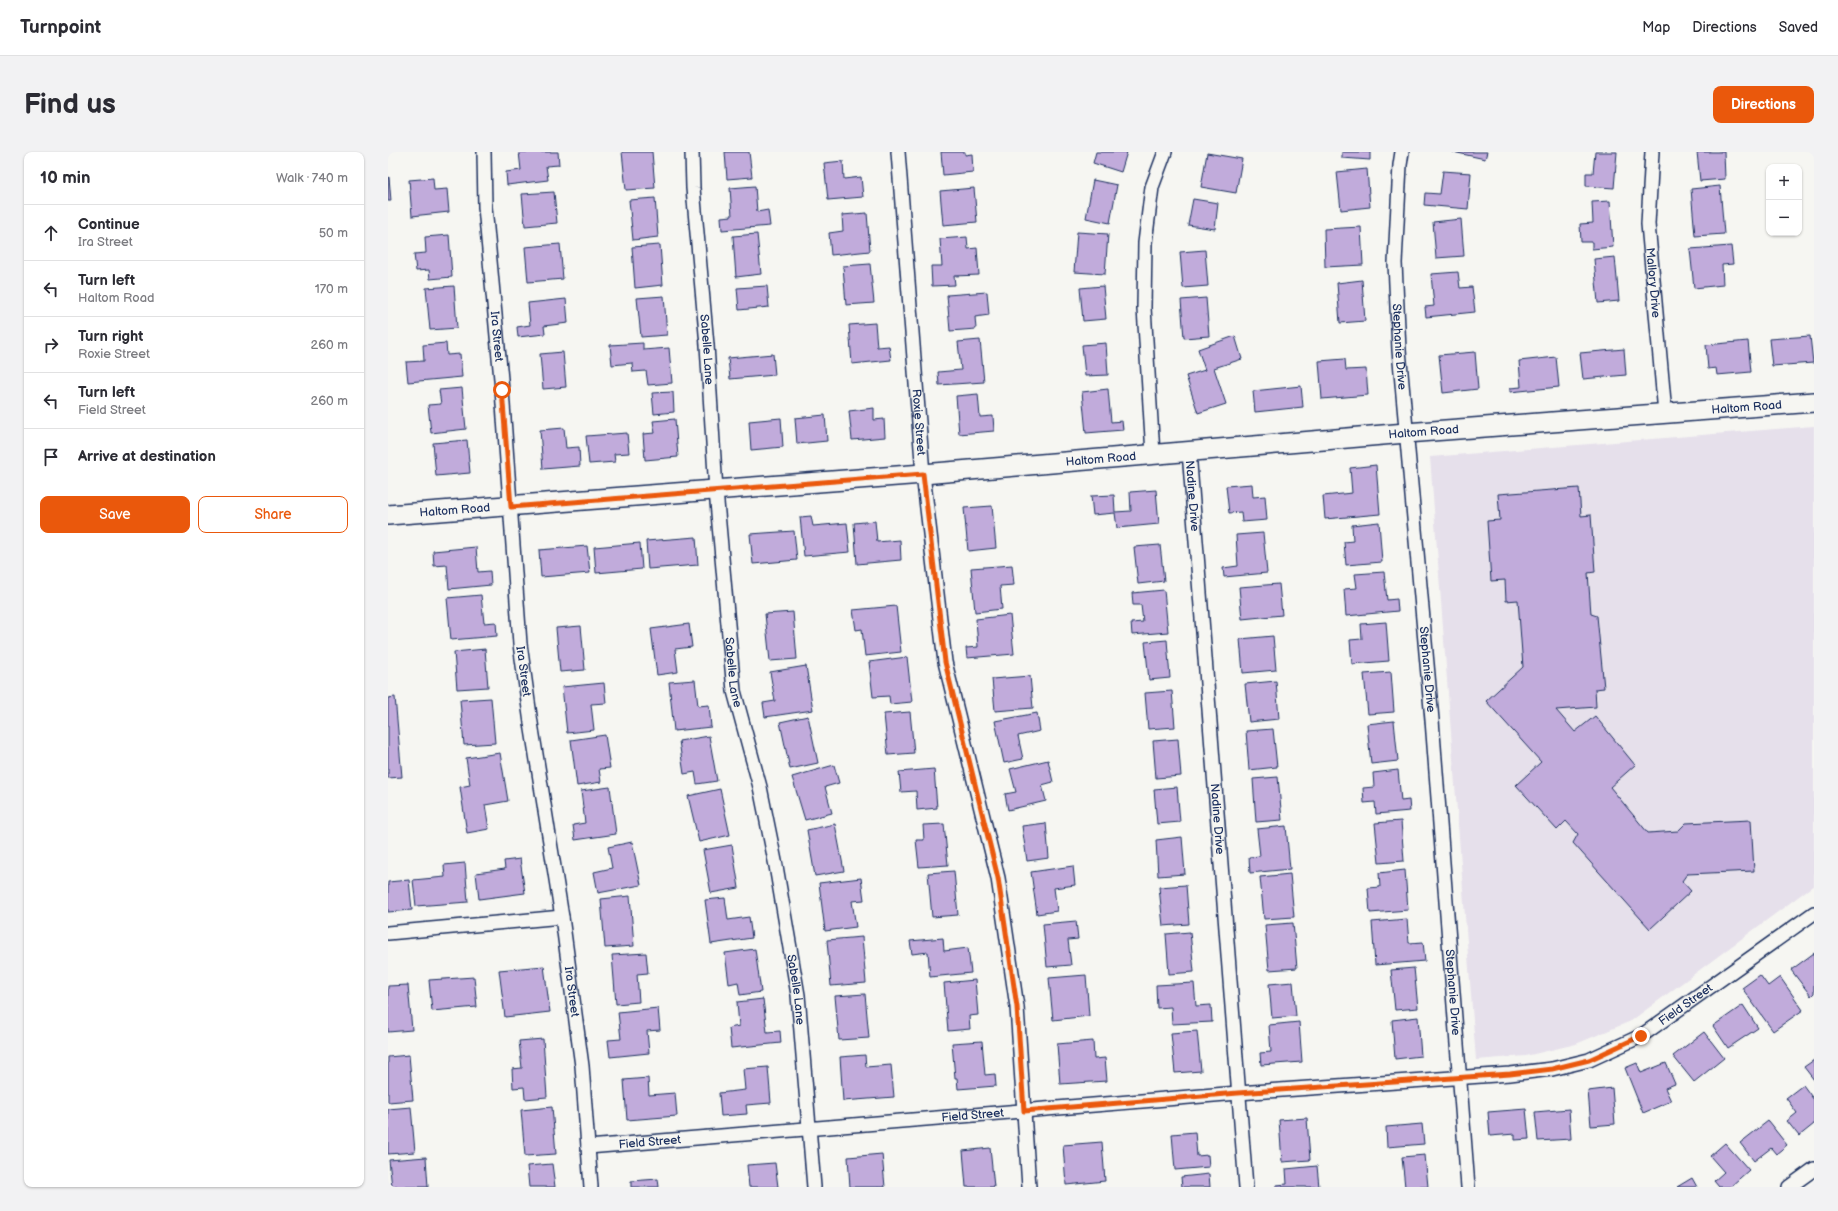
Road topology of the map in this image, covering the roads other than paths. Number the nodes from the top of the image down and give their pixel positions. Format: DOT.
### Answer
graph roads {
  1 [pos="484,152"];
  2 [pos="692,152"];
  3 [pos="898,152"];
  4 [pos="1165,152"];
  5 [pos="1402,152"];
  6 [pos="1652,152"];
  7 [pos="1814,402"];
  8 [pos="1665,413"];
  9 [pos="1406,433"];
  10 [pos="1189,451"];
  11 [pos="1153,454"];
  12 [pos="923,474"];
  13 [pos="716,491"];
  14 [pos="511,507"];
  15 [pos="388,515"];
  16 [pos="1814,913"];
  17 [pos="562,917"];
  18 [pos="388,933"];
  19 [pos="1459,1078"];
  20 [pos="1238,1093"];
  21 [pos="1024,1111"];
  22 [pos="809,1129"];
  23 [pos="588,1147"];
  24 [pos="1814,1169"];
  25 [pos="592,1187"];
  26 [pos="814,1187"];
  27 [pos="1030,1187"];
  28 [pos="1246,1187"];
  29 [pos="1468,1187"];
  30 [pos="1789,1187"];
  1 -- 14 [label="street, Ira Street"];
  2 -- 13 [label="street, Sabelle Lane"];
  3 -- 12 [label="street, Roxie Street"];
  4 -- 11 [label="street"];
  5 -- 9 [label="street, Stephanie Drive"];
  6 -- 8 [label="street, Mallory Drive"];
  7 -- 8 [label="main road, Haltom Road"];
  8 -- 9 [label="main road, Haltom Road"];
  9 -- 10 [label="main road, Haltom Road"];
  9 -- 19 [label="street, Stephanie Drive"];
  10 -- 11 [label="main road, Haltom Road"];
  10 -- 20 [label="street, Nadine Drive"];
  11 -- 12 [label="main road, Haltom Road"];
  12 -- 13 [label="main road, Haltom Road"];
  12 -- 21 [label="street, Roxie Street"];
  13 -- 14 [label="main road, Haltom Road"];
  13 -- 22 [label="street, Sabelle Lane"];
  14 -- 15 [label="main road, Haltom Road"];
  14 -- 17 [label="street, Ira Street"];
  16 -- 19 [label="street, Field Street"];
  17 -- 18 [label="street"];
  17 -- 23 [label="street, Ira Street"];
  19 -- 20 [label="street, Field Street"];
  19 -- 29 [label="street, Stephanie Drive"];
  20 -- 21 [label="street, Field Street"];
  20 -- 28 [label="street, Nadine Drive"];
  21 -- 22 [label="street, Field Street"];
  21 -- 27 [label="street, Roxie Street"];
  22 -- 23 [label="street, Field Street"];
  22 -- 26 [label="street, Sabelle Lane"];
  23 -- 25 [label="street, Ira Street"];
  24 -- 30 [label="street"];
}
